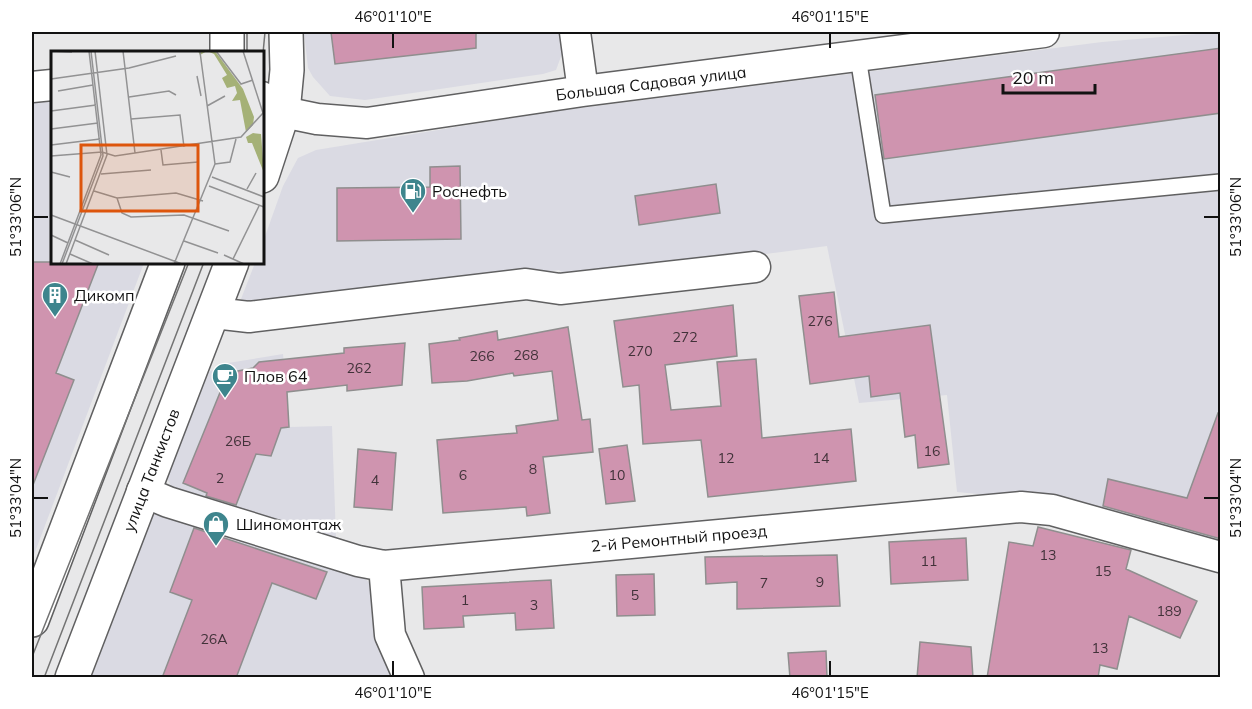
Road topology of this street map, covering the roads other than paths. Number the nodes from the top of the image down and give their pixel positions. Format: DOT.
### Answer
graph roads {
  1 [pos="227,32"];
  2 [pos="286,32"];
  3 [pos="575,32"];
  4 [pos="1044,32"];
  5 [pos="227,51"];
  6 [pos="858,57"];
  7 [pos="51,85"];
  8 [pos="32,87"];
  9 [pos="583,91"];
  10 [pos="273,105"];
  11 [pos="264,163"];
  12 [pos="1221,182"];
  13 [pos="167,264"];
  14 [pos="231,264"];
  15 [pos="755,267"];
  16 [pos="214,313"];
  17 [pos="142,491"];
  18 [pos="1221,557"];
  19 [pos="384,566"];
  20 [pos="32,620"];
  21 [pos="72,678"];
  22 [pos="410,678"];
  1 -- 5 [label="main road"];
  2 -- 10 [label="main road"];
  3 -- 9 [label="street"];
  4 -- 6 [label="street, Большая Садовая улица"];
  6 -- 9 [label="street, Большая Садовая улица"];
  6 -- 12 [label="lane"];
  7 -- 8 [label="street"];
  9 -- 10 [label="street, Большая Садовая улица"];
  10 -- 11 [label="main road"];
  13 -- 20 [label="main road"];
  14 -- 16 [label="main road, улица Танкистов"];
  15 -- 16 [label="street"];
  16 -- 17 [label="main road, улица Танкистов"];
  17 -- 19 [label="street, 2-й Ремонтный проезд"];
  17 -- 21 [label="main road, улица Танкистов"];
  18 -- 19 [label="street, 2-й Ремонтный проезд"];
  19 -- 22 [label="street"];
}
